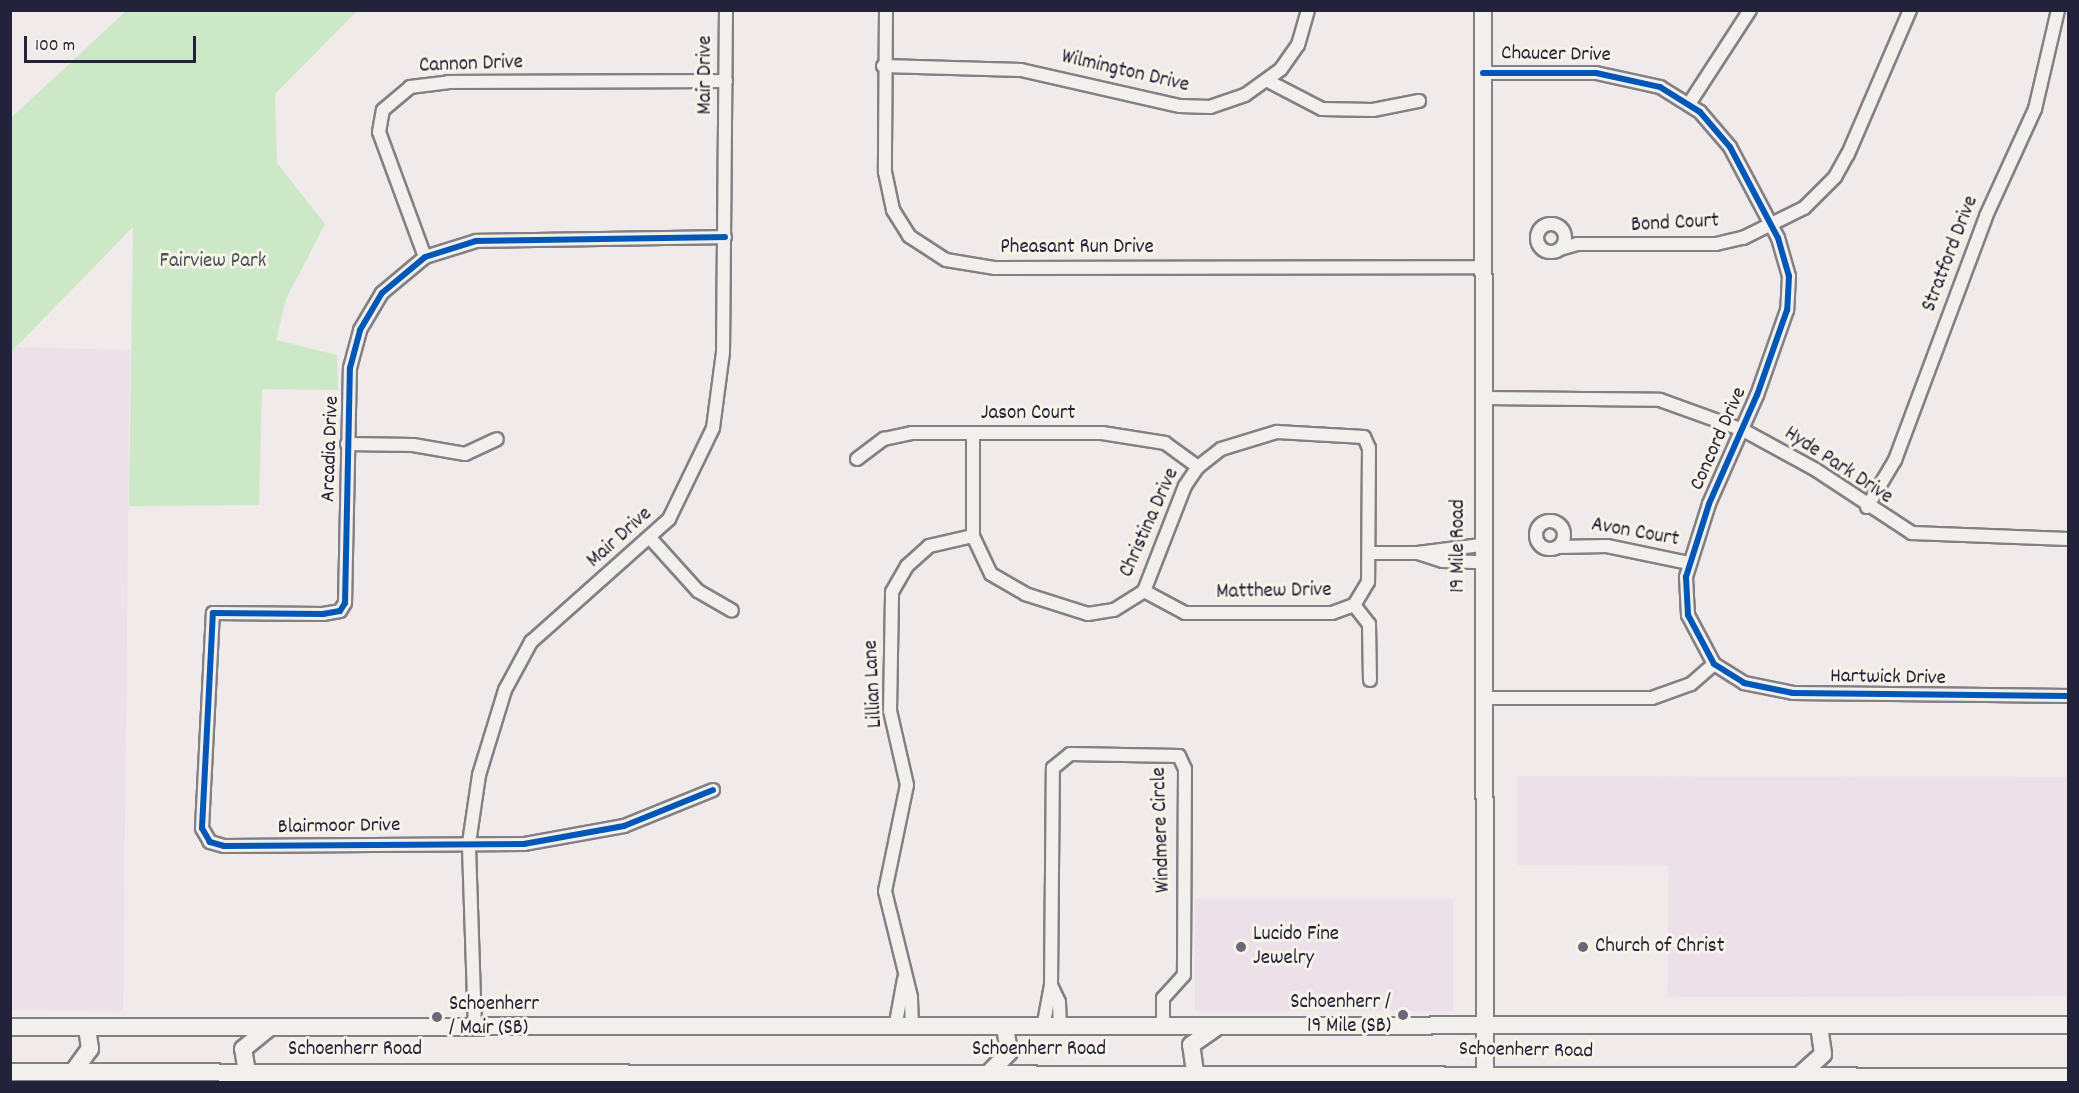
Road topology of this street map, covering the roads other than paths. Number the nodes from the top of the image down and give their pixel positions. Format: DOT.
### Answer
graph roads {
  1 [pos="726,10"];
  2 [pos="886,10"];
  3 [pos="1308,10"];
  4 [pos="1483,10"];
  5 [pos="1750,10"];
  6 [pos="1910,10"];
  7 [pos="2058,10"];
  8 [pos="884,66"];
  9 [pos="1483,74"];
  10 [pos="726,81"];
  11 [pos="1269,81"];
  12 [pos="1419,101"];
  13 [pos="1689,104"];
  14 [pos="1772,225"];
  15 [pos="1565,232"];
  16 [pos="725,237"];
  17 [pos="1577,244"];
  18 [pos="1560,249"];
  19 [pos="425,256"];
  20 [pos="1483,267"];
  21 [pos="1483,398"];
  22 [pos="1743,430"];
  23 [pos="973,434"];
  24 [pos="497,439"];
  25 [pos="347,444"];
  26 [pos="857,459"];
  27 [pos="1198,467"];
  28 [pos="1866,507"];
  29 [pos="1563,531"];
  30 [pos="973,536"];
  31 [pos="651,539"];
  32 [pos="2068,539"];
  33 [pos="1575,543"];
  34 [pos="1481,545"];
  35 [pos="1558,548"];
  36 [pos="1369,553"];
  37 [pos="1418,553"];
  38 [pos="1481,562"];
  39 [pos="1689,563"];
  40 [pos="1144,591"];
  41 [pos="1354,605"];
  42 [pos="732,611"];
  43 [pos="1714,664"];
  44 [pos="1370,680"];
  45 [pos="2068,696"];
  46 [pos="1483,698"];
  47 [pos="713,790"];
  48 [pos="210,842"];
  49 [pos="469,843"];
  50 [pos="2068,1025"];
  51 [pos="10,1027"];
  52 [pos="87,1027"];
  53 [pos="272,1027"];
  54 [pos="1005,1027"];
  55 [pos="1163,1027"];
  56 [pos="1485,1027"];
  57 [pos="1819,1027"];
  58 [pos="475,1028"];
  59 [pos="903,1028"];
  60 [pos="1052,1028"];
  61 [pos="1215,1028"];
  62 [pos="10,1072"];
  63 [pos="73,1072"];
  64 [pos="247,1072"];
  65 [pos="989,1072"];
  66 [pos="1195,1072"];
  67 [pos="1800,1075"];
  68 [pos="483,1077"];
  69 [pos="2068,1077"];
  70 [pos="321,1078"];
  71 [pos="801,1078"];
  72 [pos="1485,1078"];
  73 [pos="1751,1079"];
  74 [pos="2013,1080"];
  1 -- 10 [label="street, Mair Drive"];
  2 -- 8 [label="street, Pheasant Run Drive"];
  3 -- 11 [label="street, Wilmington Drive"];
  4 -- 9 [label="main road, 19 Mile Road"];
  5 -- 13 [label="street"];
  6 -- 14 [label="street"];
  7 -- 28 [label="street, Stratford Drive"];
  8 -- 11 [label="street, Wilmington Drive"];
  8 -- 20 [label="street, Pheasant Run Drive"];
  9 -- 13 [label="street, Chaucer Drive"];
  9 -- 20 [label="main road, 19 Mile Road"];
  10 -- 16 [label="street, Mair Drive"];
  10 -- 19 [label="street, Cannon Drive"];
  11 -- 12 [label="street"];
  13 -- 14 [label="street, Chaucer Drive"];
  14 -- 17 [label="street, Bond Court"];
  14 -- 22 [label="street, Concord Drive"];
  15 -- 17 [label="street"];
  15 -- 18 [label="street"];
  15 -- 18 [label="street"];
  16 -- 19 [label="street, Arcadia Drive"];
  16 -- 31 [label="street, Mair Drive"];
  17 -- 18 [label="street, Bond Court"];
  19 -- 25 [label="street, Arcadia Drive"];
  20 -- 21 [label="main road, 19 Mile Road"];
  21 -- 22 [label="street, Hyde Park Drive"];
  21 -- 34 [label="main road, 19 Mile Road"];
  22 -- 28 [label="street, Hyde Park Drive"];
  22 -- 39 [label="street, Concord Drive"];
  23 -- 26 [label="street, Jason Court"];
  23 -- 27 [label="street, Jason Court"];
  23 -- 30 [label="street, Christina Drive"];
  24 -- 25 [label="street"];
  25 -- 48 [label="street, Arcadia Drive"];
  27 -- 36 [label="street, Christina Drive"];
  27 -- 40 [label="street, Christina Drive"];
  28 -- 32 [label="street, Hyde Park Drive"];
  29 -- 33 [label="street, Avon Court"];
  29 -- 35 [label="street, Avon Court"];
  29 -- 35 [label="street, Avon Court"];
  30 -- 40 [label="street, Christina Drive"];
  30 -- 59 [label="street, Lillian Lane"];
  31 -- 42 [label="street"];
  31 -- 49 [label="street, Mair Drive"];
  33 -- 35 [label="street, Avon Court"];
  33 -- 39 [label="street, Avon Court"];
  34 -- 37 [label="street"];
  34 -- 38 [label="main road, 19 Mile Road"];
  36 -- 37 [label="street"];
  36 -- 41 [label="street, Matthew Drive"];
  37 -- 38 [label="street"];
  38 -- 46 [label="main road, 19 Mile Road"];
  39 -- 43 [label="street, Concord Drive"];
  40 -- 41 [label="street, Matthew Drive"];
  41 -- 44 [label="street"];
  43 -- 45 [label="street, Hartwick Drive"];
  43 -- 46 [label="street"];
  46 -- 56 [label="main road, 19 Mile Road"];
  47 -- 49 [label="street, Blairmoor Drive"];
  48 -- 49 [label="street, Blairmoor Drive"];
  49 -- 58 [label="street, Mair Drive"];
  50 -- 57 [label="main road, Schoenherr Road"];
  51 -- 52 [label="main road, Schoenherr Road"];
  52 -- 53 [label="main road, Schoenherr Road"];
  52 -- 63 [label="main road"];
  53 -- 58 [label="main road, Schoenherr Road"];
  53 -- 64 [label="main road"];
  54 -- 59 [label="main road, Schoenherr Road"];
  54 -- 60 [label="main road, Schoenherr Road"];
  54 -- 65 [label="main road"];
  55 -- 60 [label="main road, Schoenherr Road"];
  55 -- 60 [label="street, Windmere Circle"];
  55 -- 61 [label="main road, Schoenherr Road"];
  56 -- 57 [label="main road, Schoenherr Road"];
  56 -- 61 [label="main road, Schoenherr Road"];
  56 -- 72 [label="main road, 19 Mile Road"];
  57 -- 67 [label="main road"];
  58 -- 59 [label="main road, Schoenherr Road"];
  61 -- 66 [label="main road"];
  62 -- 63 [label="main road, Schoenherr Road"];
  63 -- 64 [label="main road, Schoenherr Road"];
  64 -- 70 [label="main road, Schoenherr Road"];
  65 -- 66 [label="main road, Schoenherr Road"];
  65 -- 71 [label="main road, Schoenherr Road"];
  66 -- 72 [label="main road, Schoenherr Road"];
  67 -- 73 [label="main road, Schoenherr Road"];
  67 -- 74 [label="main road, Schoenherr Road"];
  68 -- 70 [label="main road, Schoenherr Road"];
  68 -- 71 [label="main road, Schoenherr Road"];
  69 -- 74 [label="main road, Schoenherr Road"];
  72 -- 73 [label="main road, Schoenherr Road"];
}
